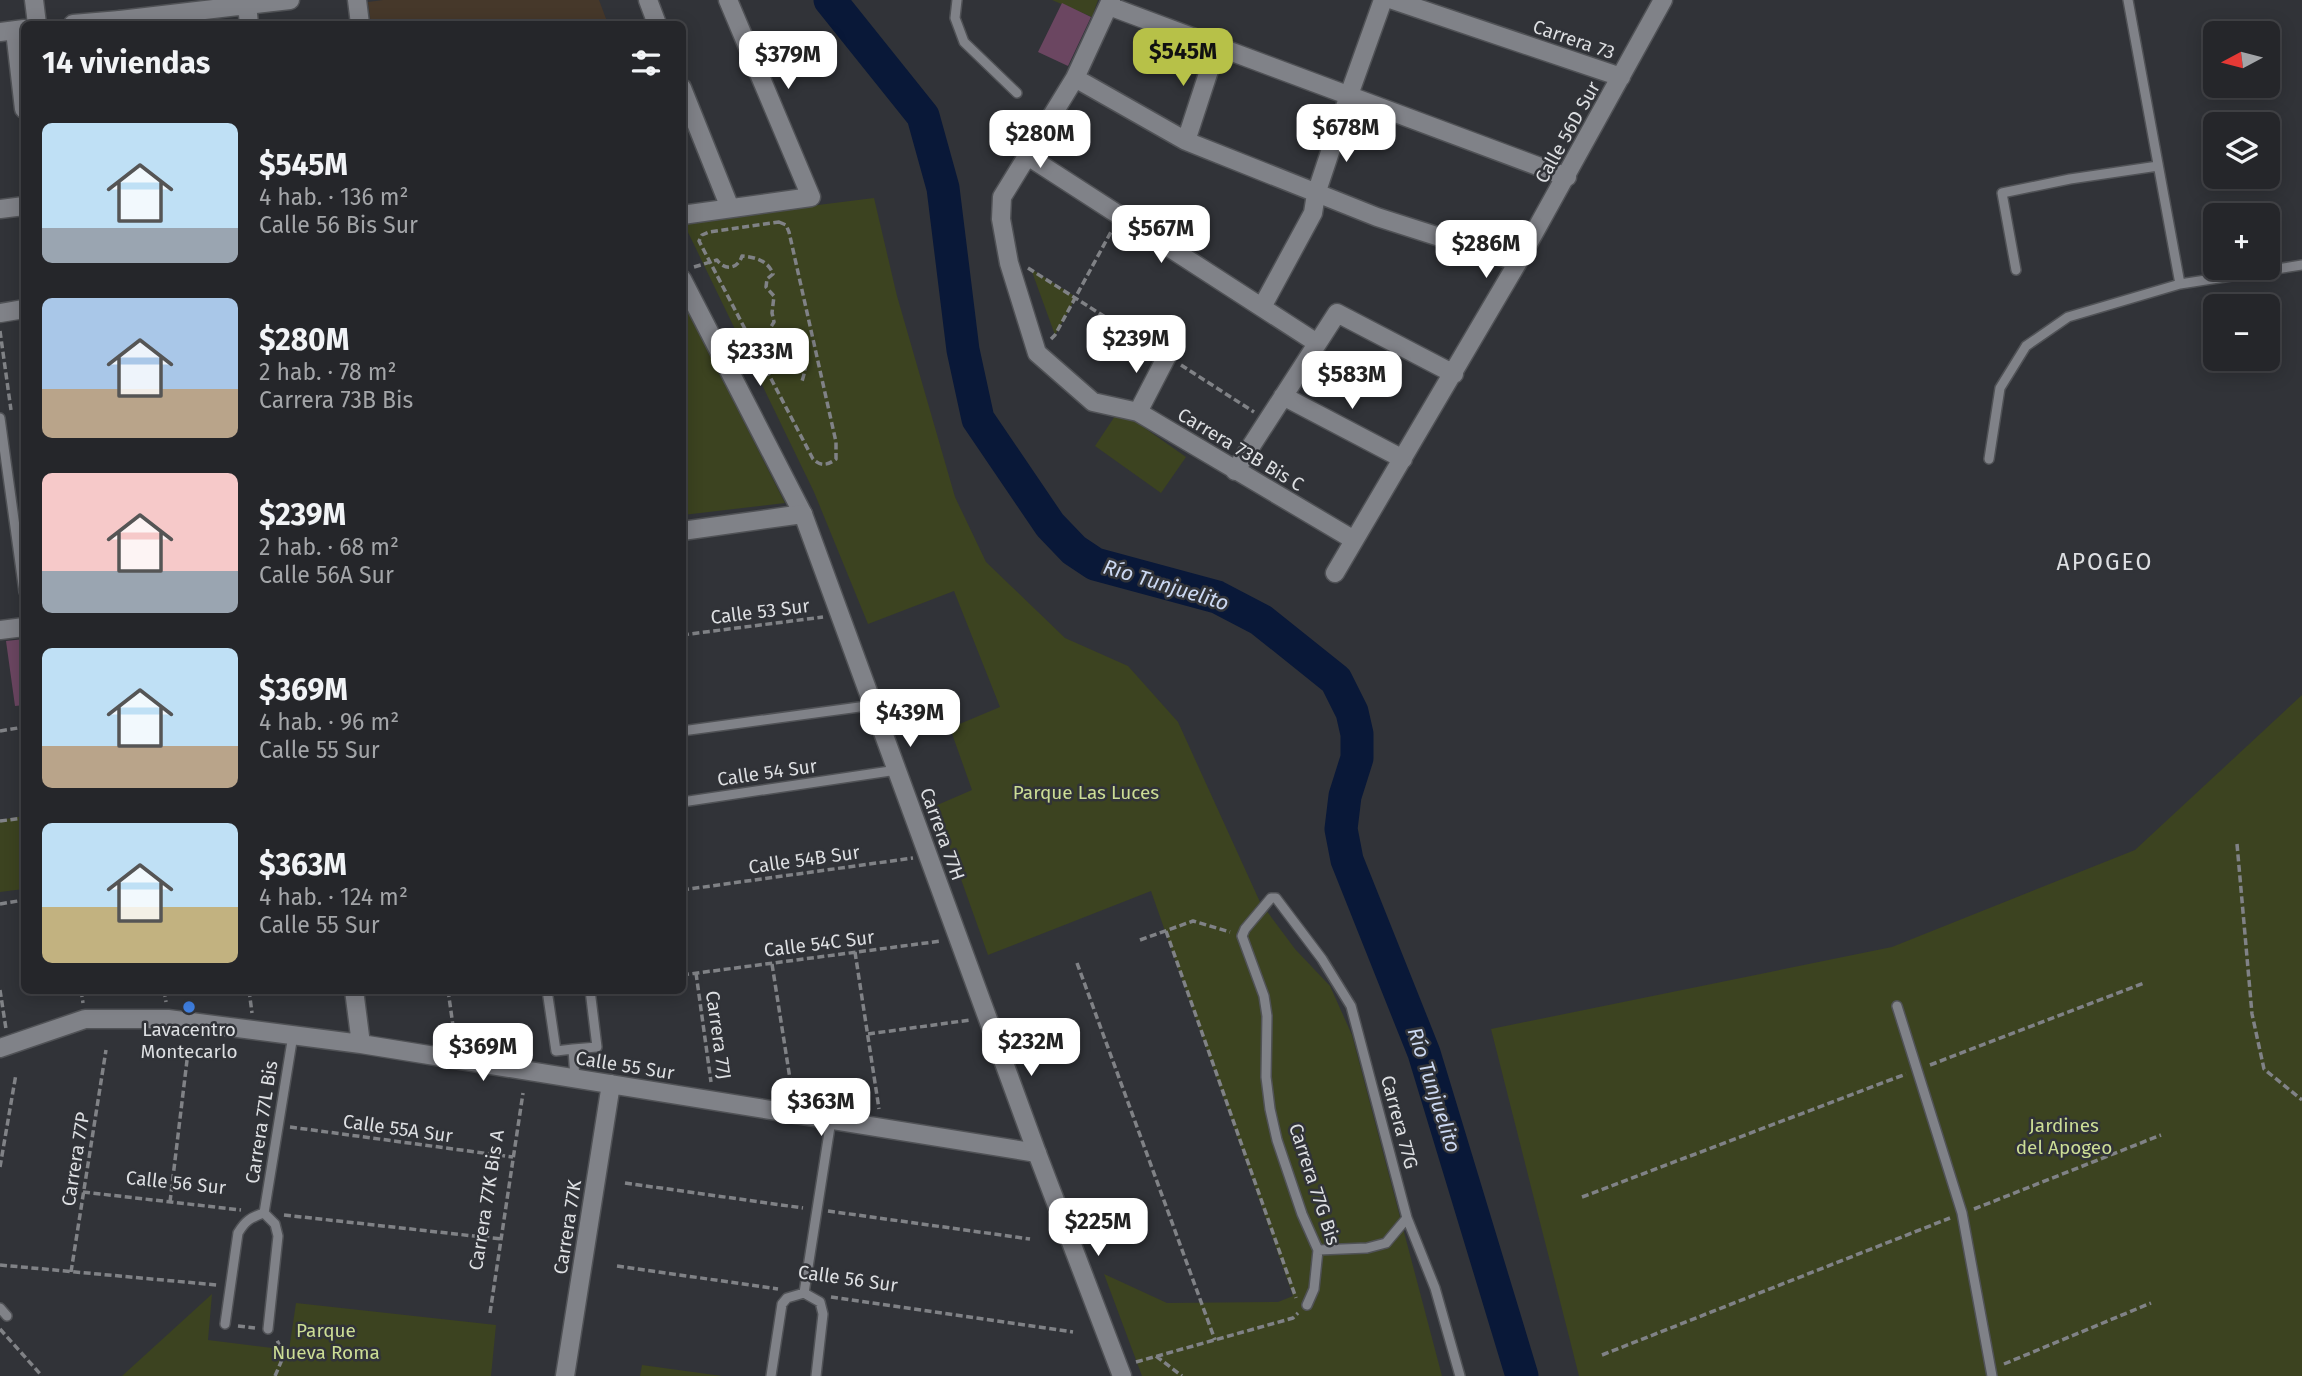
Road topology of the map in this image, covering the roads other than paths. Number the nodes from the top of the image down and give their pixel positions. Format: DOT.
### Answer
graph roads {
  1 [pos="34,0"];
  2 [pos="290,0"];
  3 [pos="357,0"];
  4 [pos="648,0"];
  5 [pos="728,0"];
  6 [pos="957,0"];
  7 [pos="1383,0"];
  8 [pos="1393,0"];
  9 [pos="1663,0"];
  10 [pos="2128,0"];
  11 [pos="265,1"];
  12 [pos="1110,3"];
  13 [pos="247,5"];
  14 [pos="37,21"];
  15 [pos="127,21"];
  16 [pos="249,21"];
  17 [pos="360,21"];
  18 [pos="656,21"];
  19 [pos="13,31"];
  20 [pos="1217,46"];
  21 [pos="1621,77"];
  22 [pos="1075,78"];
  23 [pos="21,88"];
  24 [pos="1017,93"];
  25 [pos="1349,95"];
  26 [pos="686,98"];
  27 [pos="1186,141"];
  28 [pos="1026,155"];
  29 [pos="2158,166"];
  30 [pos="1567,177"];
  31 [pos="1316,194"];
  32 [pos="21,206"];
  33 [pos="730,208"];
  34 [pos="0,209"];
  35 [pos="686,214"];
  36 [pos="1518,262"];
  37 [pos="2302,265"];
  38 [pos="2016,270"];
  39 [pos="687,274"];
  40 [pos="2180,284"];
  41 [pos="1262,307"];
  42 [pos="21,310"];
  43 [pos="0,313"];
  44 [pos="1317,343"];
  45 [pos="1167,356"];
  46 [pos="1454,374"];
  47 [pos="1283,396"];
  48 [pos="1138,412"];
  49 [pos="0,418"];
  50 [pos="1989,459"];
  51 [pos="1402,460"];
  52 [pos="1235,471"];
  53 [pos="803,514"];
  54 [pos="13,516"];
  55 [pos="0,518"];
  56 [pos="686,530"];
  57 [pos="1354,540"];
  58 [pos="21,571"];
  59 [pos="1335,573"];
  60 [pos="21,626"];
  61 [pos="0,630"];
  62 [pos="874,705"];
  63 [pos="686,730"];
  64 [pos="897,770"];
  65 [pos="686,801"];
  66 [pos="1271,898"];
  67 [pos="355,994"];
  68 [pos="548,994"];
  69 [pos="590,994"];
  70 [pos="1897,1006"];
  71 [pos="293,1034"];
  72 [pos="361,1044"];
  73 [pos="4,1047"];
  74 [pos="573,1049"];
  75 [pos="575,1078"];
  76 [pos="611,1084"];
  77 [pos="831,1120"];
  78 [pos="1037,1153"];
  79 [pos="264,1213"];
  80 [pos="1407,1218"];
  81 [pos="1318,1250"];
  82 [pos="804,1293"];
  83 [pos="1307,1304"];
  84 [pos="0,1308"];
  85 [pos="7,1316"];
  86 [pos="225,1324"];
  87 [pos="268,1329"];
  88 [pos="1120,1372"];
  89 [pos="1991,1373"];
  90 [pos="565,1376"];
  91 [pos="771,1376"];
  92 [pos="816,1376"];
  93 [pos="1460,1376"];
  1 -- 14 [label="street"];
  2 -- 11 [label="street"];
  3 -- 17 [label="street"];
  4 -- 18 [label="street"];
  5 -- 33 [label="street"];
  6 -- 24 [label="lane"];
  7 -- 25 [label="street"];
  8 -- 21 [label="street, Carrera 73"];
  9 -- 21 [label="street, Calle 56D Sur"];
  10 -- 29 [label="lane"];
  11 -- 13 [label="street"];
  12 -- 20 [label="street"];
  12 -- 22 [label="street"];
  13 -- 15 [label="street"];
  13 -- 16 [label="street"];
  19 -- 23 [label="street"];
  20 -- 25 [label="street"];
  20 -- 27 [label="street"];
  21 -- 30 [label="street, Calle 56D Sur"];
  22 -- 27 [label="street"];
  22 -- 28 [label="street"];
  25 -- 30 [label="street"];
  25 -- 31 [label="street"];
  26 -- 33 [label="street"];
  27 -- 31 [label="street"];
  28 -- 41 [label="street"];
  28 -- 48 [label="street, Carrera 73B Bis C"];
  29 -- 38 [label="lane"];
  29 -- 40 [label="lane"];
  30 -- 36 [label="street, Calle 56D Sur"];
  31 -- 36 [label="street"];
  31 -- 41 [label="street"];
  32 -- 34 [label="street"];
  33 -- 35 [label="street"];
  36 -- 46 [label="street, Calle 56D Sur"];
  37 -- 40 [label="lane"];
  39 -- 53 [label="street, Carrera 77H"];
  40 -- 50 [label="lane"];
  41 -- 44 [label="street"];
  42 -- 43 [label="street"];
  44 -- 46 [label="street"];
  44 -- 47 [label="street"];
  45 -- 48 [label="street"];
  46 -- 51 [label="street, Calle 56D Sur"];
  47 -- 51 [label="street"];
  47 -- 52 [label="street"];
  48 -- 52 [label="street, Carrera 73B Bis C"];
  49 -- 54 [label="lane"];
  51 -- 57 [label="street, Calle 56D Sur"];
  52 -- 57 [label="street, Carrera 73B Bis C"];
  53 -- 56 [label="street"];
  53 -- 62 [label="street, Carrera 77H"];
  54 -- 55 [label="lane"];
  54 -- 58 [label="lane"];
  57 -- 59 [label="street, Calle 56D Sur"];
  60 -- 61 [label="street"];
  62 -- 63 [label="lane"];
  62 -- 64 [label="street, Carrera 77H"];
  64 -- 65 [label="lane, Calle 54 Sur"];
  64 -- 78 [label="street, Carrera 77H"];
  66 -- 80 [label="lane, Carrera 77G"];
  66 -- 81 [label="lane, Carrera 77G Bis"];
  67 -- 72 [label="street"];
  68 -- 74 [label="lane"];
  69 -- 74 [label="lane"];
  70 -- 89 [label="lane"];
  71 -- 72 [label="street, Calle 55 Sur"];
  71 -- 73 [label="street, Calle 55 Sur"];
  71 -- 79 [label="lane, Carrera 77L Bis"];
  72 -- 75 [label="street, Calle 55 Sur"];
  74 -- 75 [label="lane"];
  75 -- 76 [label="street, Calle 55 Sur"];
  76 -- 77 [label="street, Calle 55 Sur"];
  76 -- 90 [label="street, Carrera 77K"];
  77 -- 78 [label="street, Calle 55 Sur"];
  77 -- 82 [label="lane"];
  78 -- 88 [label="street, Carrera 77H"];
  79 -- 86 [label="lane, Carrera 77L Bis"];
  79 -- 87 [label="lane"];
  80 -- 81 [label="lane"];
  80 -- 93 [label="lane, Carrera 77G"];
  81 -- 83 [label="lane, Carrera 77G Bis"];
  82 -- 91 [label="lane"];
  82 -- 92 [label="lane"];
  84 -- 85 [label="lane"];
}
